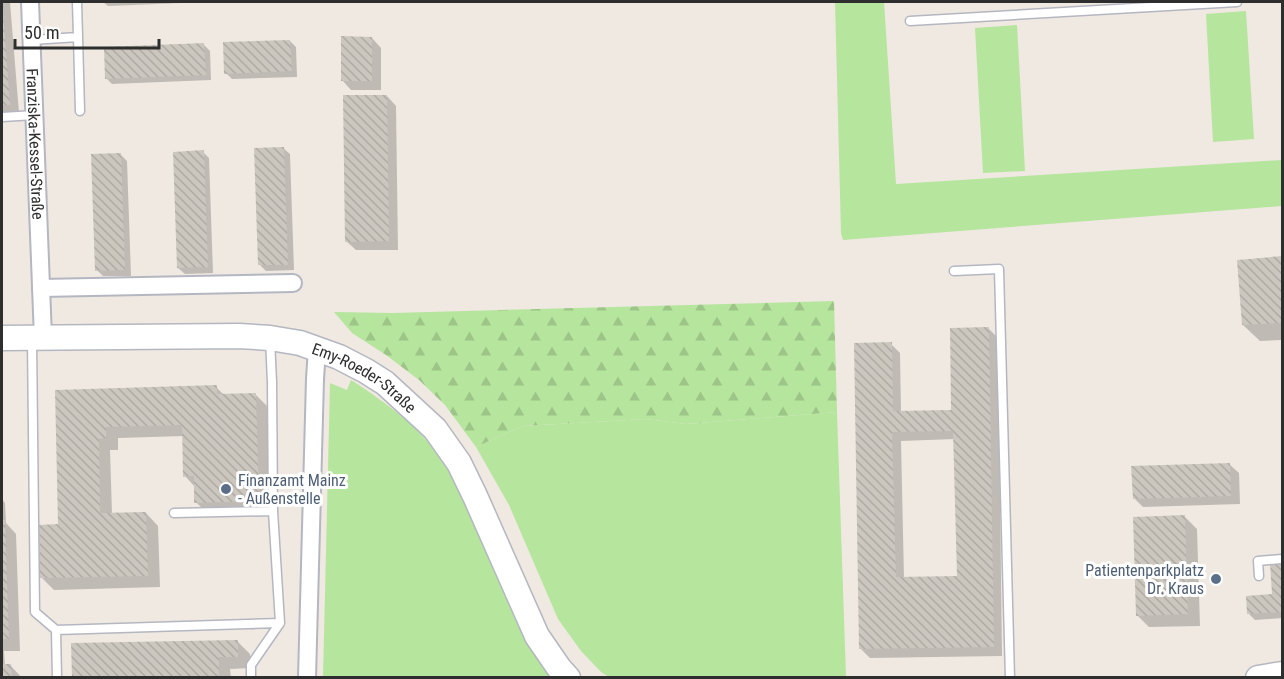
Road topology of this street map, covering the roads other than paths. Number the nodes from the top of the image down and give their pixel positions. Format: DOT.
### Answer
graph roads {
  1 [pos="30,2"];
  2 [pos="77,2"];
  3 [pos="1238,2"];
  4 [pos="910,21"];
  5 [pos="78,37"];
  6 [pos="32,40"];
  7 [pos="80,111"];
  8 [pos="35,114"];
  9 [pos="2,117"];
  10 [pos="954,271"];
  11 [pos="293,283"];
  12 [pos="41,288"];
  13 [pos="2,338"];
  14 [pos="37,338"];
  15 [pos="270,338"];
  16 [pos="317,348"];
  17 [pos="273,511"];
  18 [pos="174,513"];
  19 [pos="1282,559"];
  20 [pos="1259,576"];
  21 [pos="280,623"];
  22 [pos="56,630"];
  23 [pos="1282,674"];
  24 [pos="57,678"];
  25 [pos="251,678"];
  26 [pos="307,678"];
  27 [pos="568,678"];
  28 [pos="1010,678"];
  29 [pos="1258,678"];
  1 -- 6 [label="street, Franziska-Kessel-Straße"];
  2 -- 5 [label="lane"];
  3 -- 4 [label="lane"];
  5 -- 6 [label="lane"];
  5 -- 7 [label="lane"];
  6 -- 8 [label="street, Franziska-Kessel-Straße"];
  8 -- 9 [label="lane"];
  8 -- 12 [label="street, Franziska-Kessel-Straße"];
  10 -- 28 [label="lane"];
  11 -- 12 [label="street"];
  12 -- 14 [label="street, Franziska-Kessel-Straße"];
  13 -- 14 [label="street, Emy-Roeder-Straße"];
  14 -- 15 [label="street, Emy-Roeder-Straße"];
  14 -- 22 [label="lane"];
  15 -- 16 [label="street, Emy-Roeder-Straße"];
  15 -- 17 [label="lane"];
  16 -- 26 [label="street"];
  16 -- 27 [label="street, Emy-Roeder-Straße"];
  17 -- 18 [label="lane"];
  17 -- 21 [label="lane"];
  19 -- 20 [label="lane"];
  21 -- 22 [label="lane"];
  21 -- 25 [label="lane"];
  22 -- 24 [label="lane"];
  23 -- 29 [label="street"];
}
